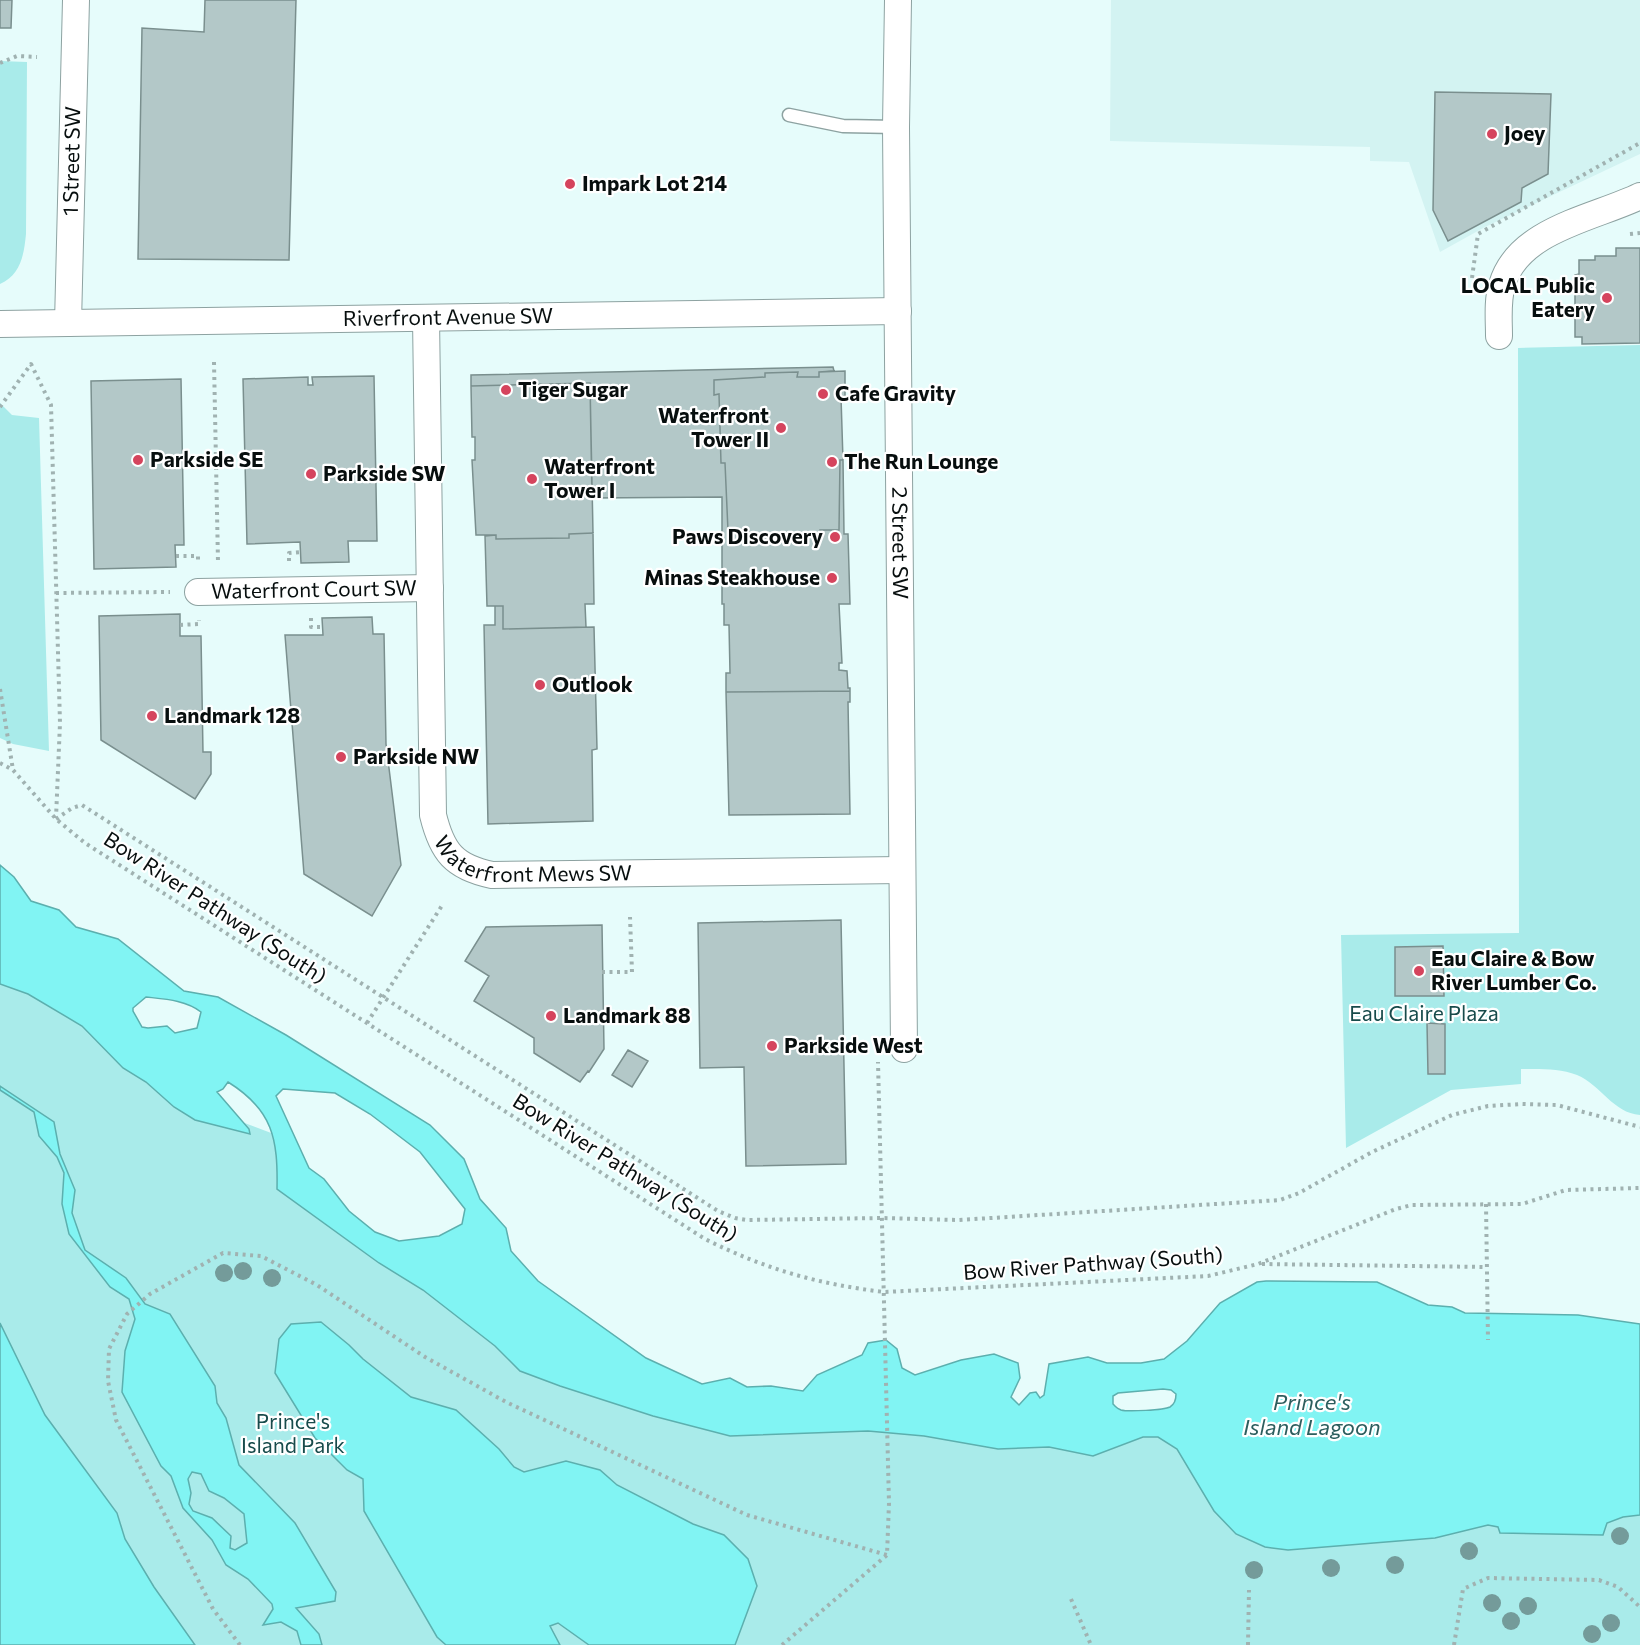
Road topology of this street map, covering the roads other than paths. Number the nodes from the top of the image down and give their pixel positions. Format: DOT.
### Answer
graph roads {
  1 [pos="76,0"];
  2 [pos="898,0"];
  3 [pos="789,115"];
  4 [pos="896,127"];
  5 [pos="1640,196"];
  6 [pos="898,311"];
  7 [pos="426,318"];
  8 [pos="68,323"];
  9 [pos="0,324"];
  10 [pos="1499,336"];
  11 [pos="430,588"];
  12 [pos="208,592"];
  13 [pos="901,870"];
  14 [pos="904,1049"];
  1 -- 8 [label="street, 1 Street SW"];
  2 -- 4 [label="street, 2 Street SW"];
  3 -- 4 [label="lane"];
  4 -- 6 [label="street, 2 Street SW"];
  5 -- 10 [label="street"];
  6 -- 7 [label="street, Riverfront Avenue SW"];
  6 -- 13 [label="street, 2 Street SW"];
  7 -- 8 [label="street, Riverfront Avenue SW"];
  7 -- 11 [label="street, Waterfront Mews SW"];
  8 -- 9 [label="street, Riverfront Avenue SW"];
  11 -- 12 [label="street, Waterfront Court SW"];
  11 -- 13 [label="street, Waterfront Mews SW"];
  13 -- 14 [label="street, 2 Street SW"];
}
